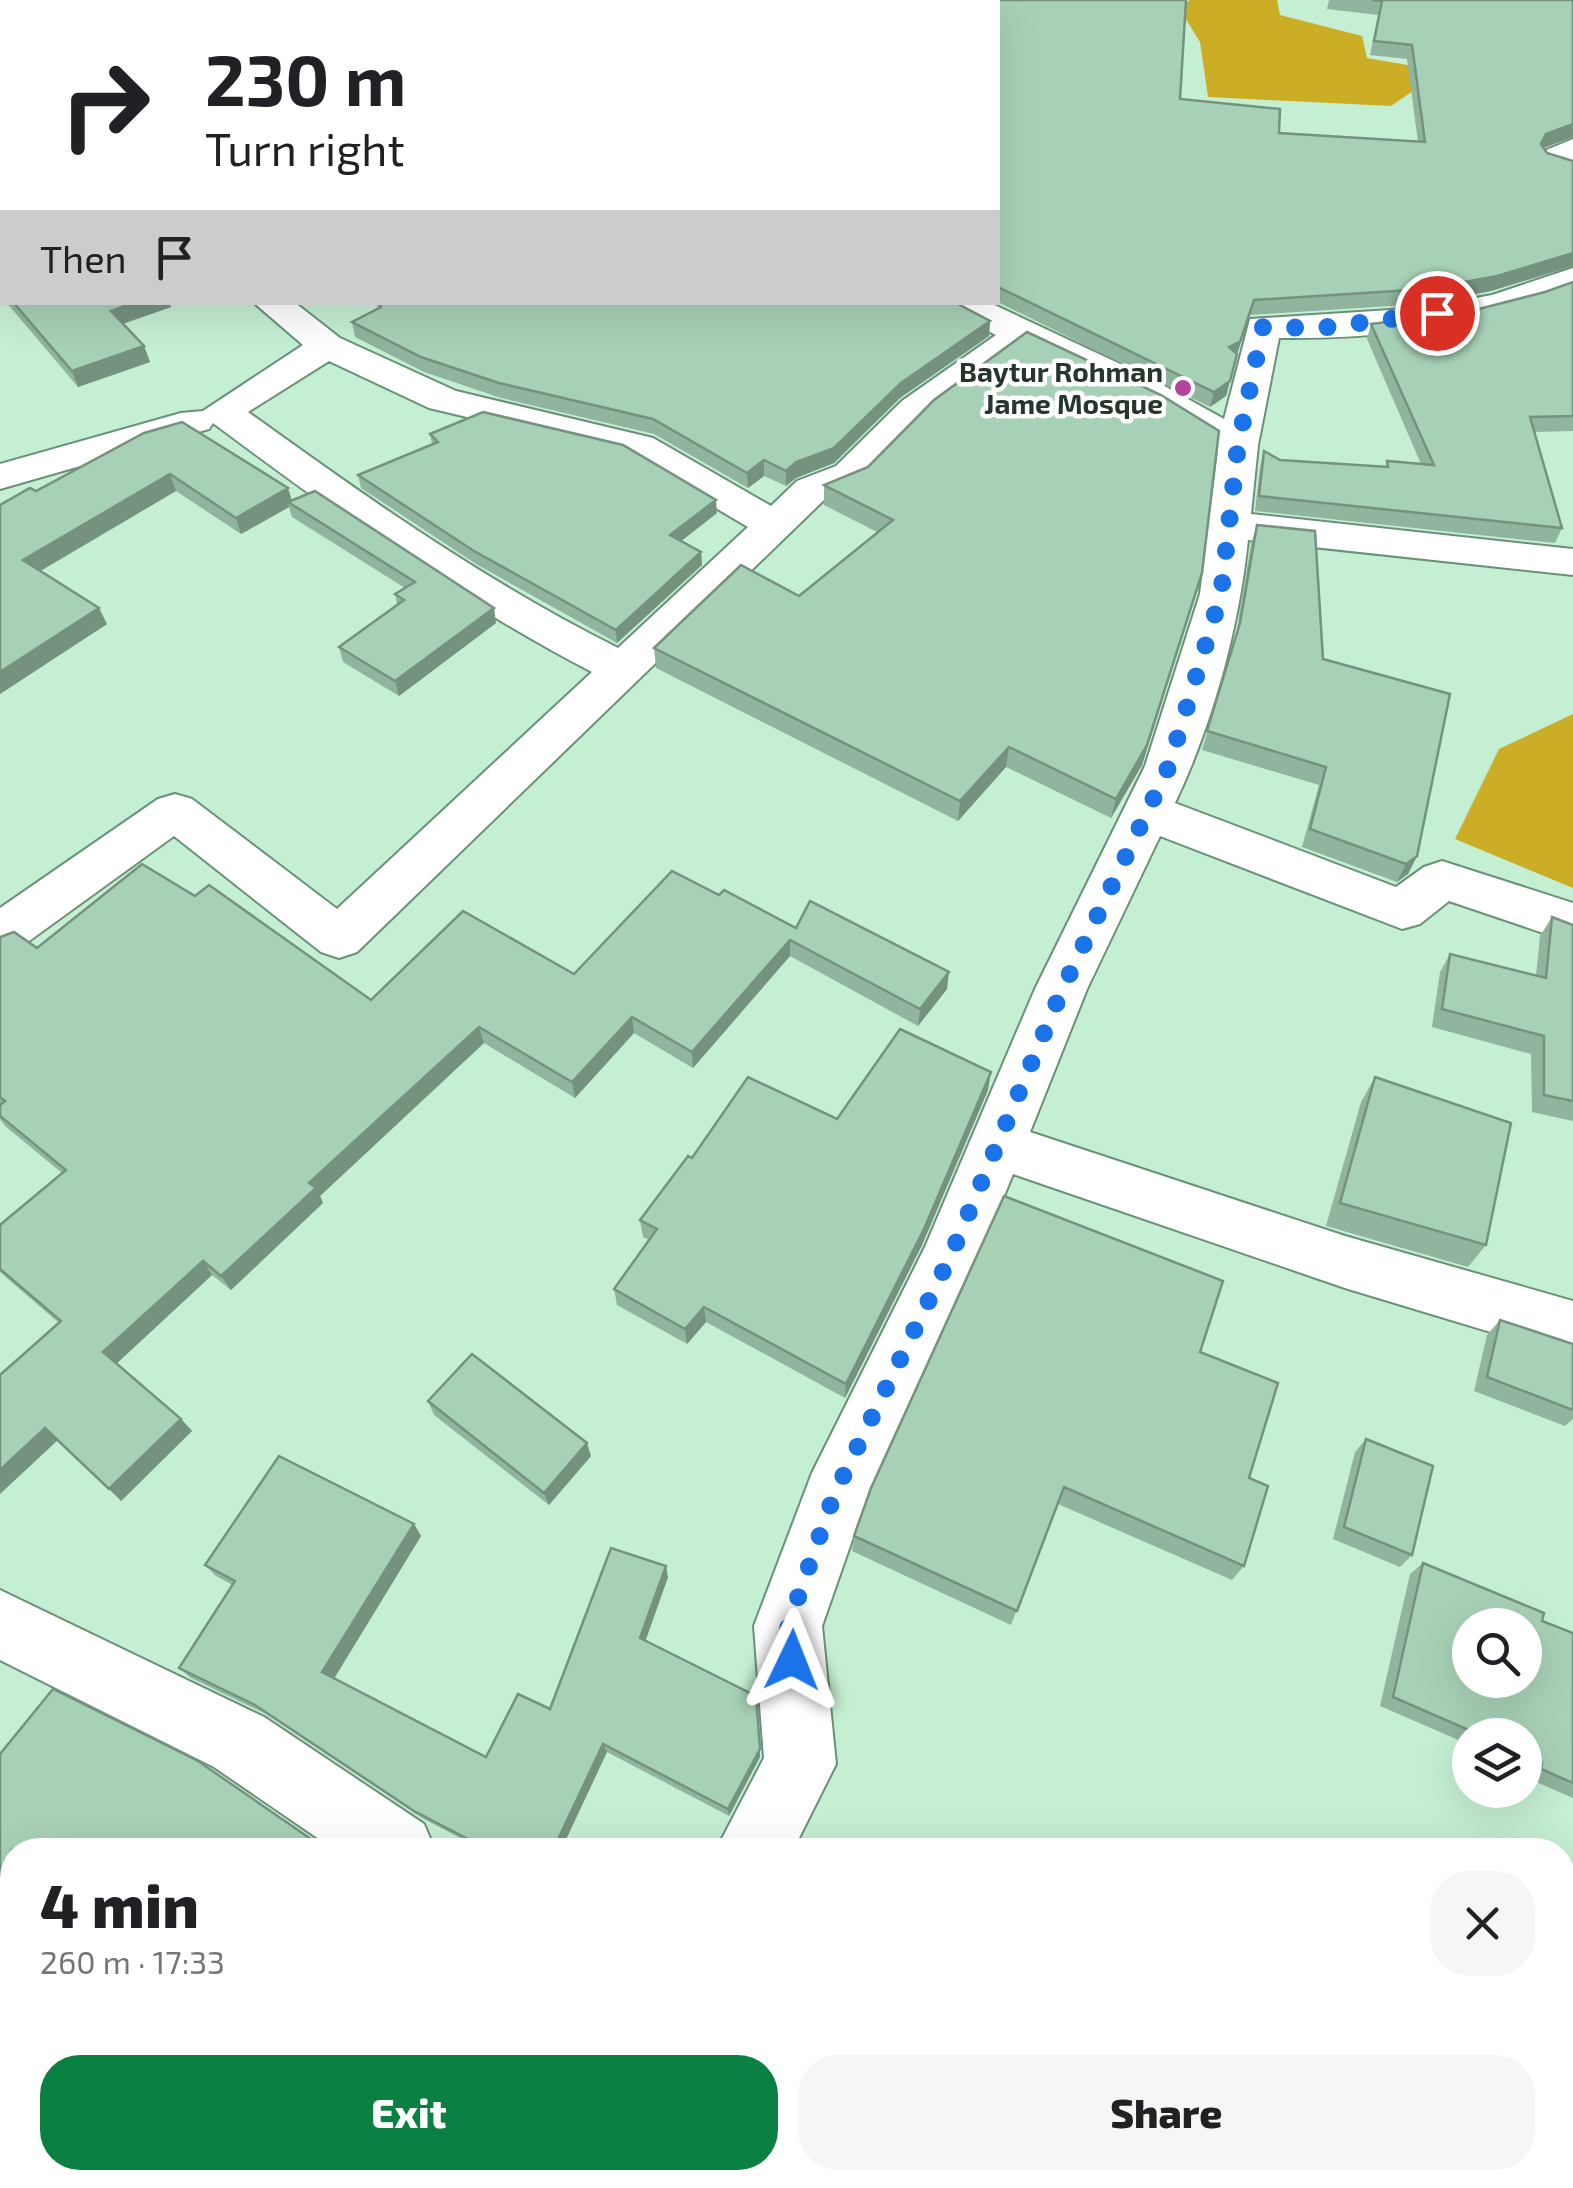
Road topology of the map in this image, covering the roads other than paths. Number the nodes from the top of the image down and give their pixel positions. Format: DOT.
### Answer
graph roads {
  1 [pos="1573,149"];
  2 [pos="1573,165"];
  3 [pos="1573,279"];
  4 [pos="274,305"];
  5 [pos="964,305"];
  6 [pos="1019,335"];
  7 [pos="327,346"];
  8 [pos="222,412"];
  9 [pos="1238,445"];
  10 [pos="0,476"];
  11 [pos="774,525"];
  12 [pos="1232,525"];
  13 [pos="1573,562"];
  14 [pos="623,669"];
  15 [pos="1148,812"];
  16 [pos="1573,923"];
  17 [pos="0,935"];
  18 [pos="997,1145"];
  19 [pos="1573,1329"];
  20 [pos="0,1624"];
  21 [pos="380,1838"];
  22 [pos="760,1838"];
  1 -- 2 [label="street"];
  3 -- 9 [label="street"];
  4 -- 7 [label="street"];
  5 -- 6 [label="street"];
  6 -- 9 [label="street"];
  6 -- 11 [label="street"];
  7 -- 8 [label="street"];
  7 -- 11 [label="street"];
  8 -- 10 [label="street"];
  8 -- 14 [label="street"];
  9 -- 12 [label="street"];
  11 -- 14 [label="street"];
  12 -- 13 [label="street"];
  12 -- 15 [label="street"];
  14 -- 17 [label="street"];
  15 -- 16 [label="street"];
  15 -- 18 [label="street"];
  18 -- 19 [label="street"];
  18 -- 22 [label="street"];
  20 -- 21 [label="street"];
}
